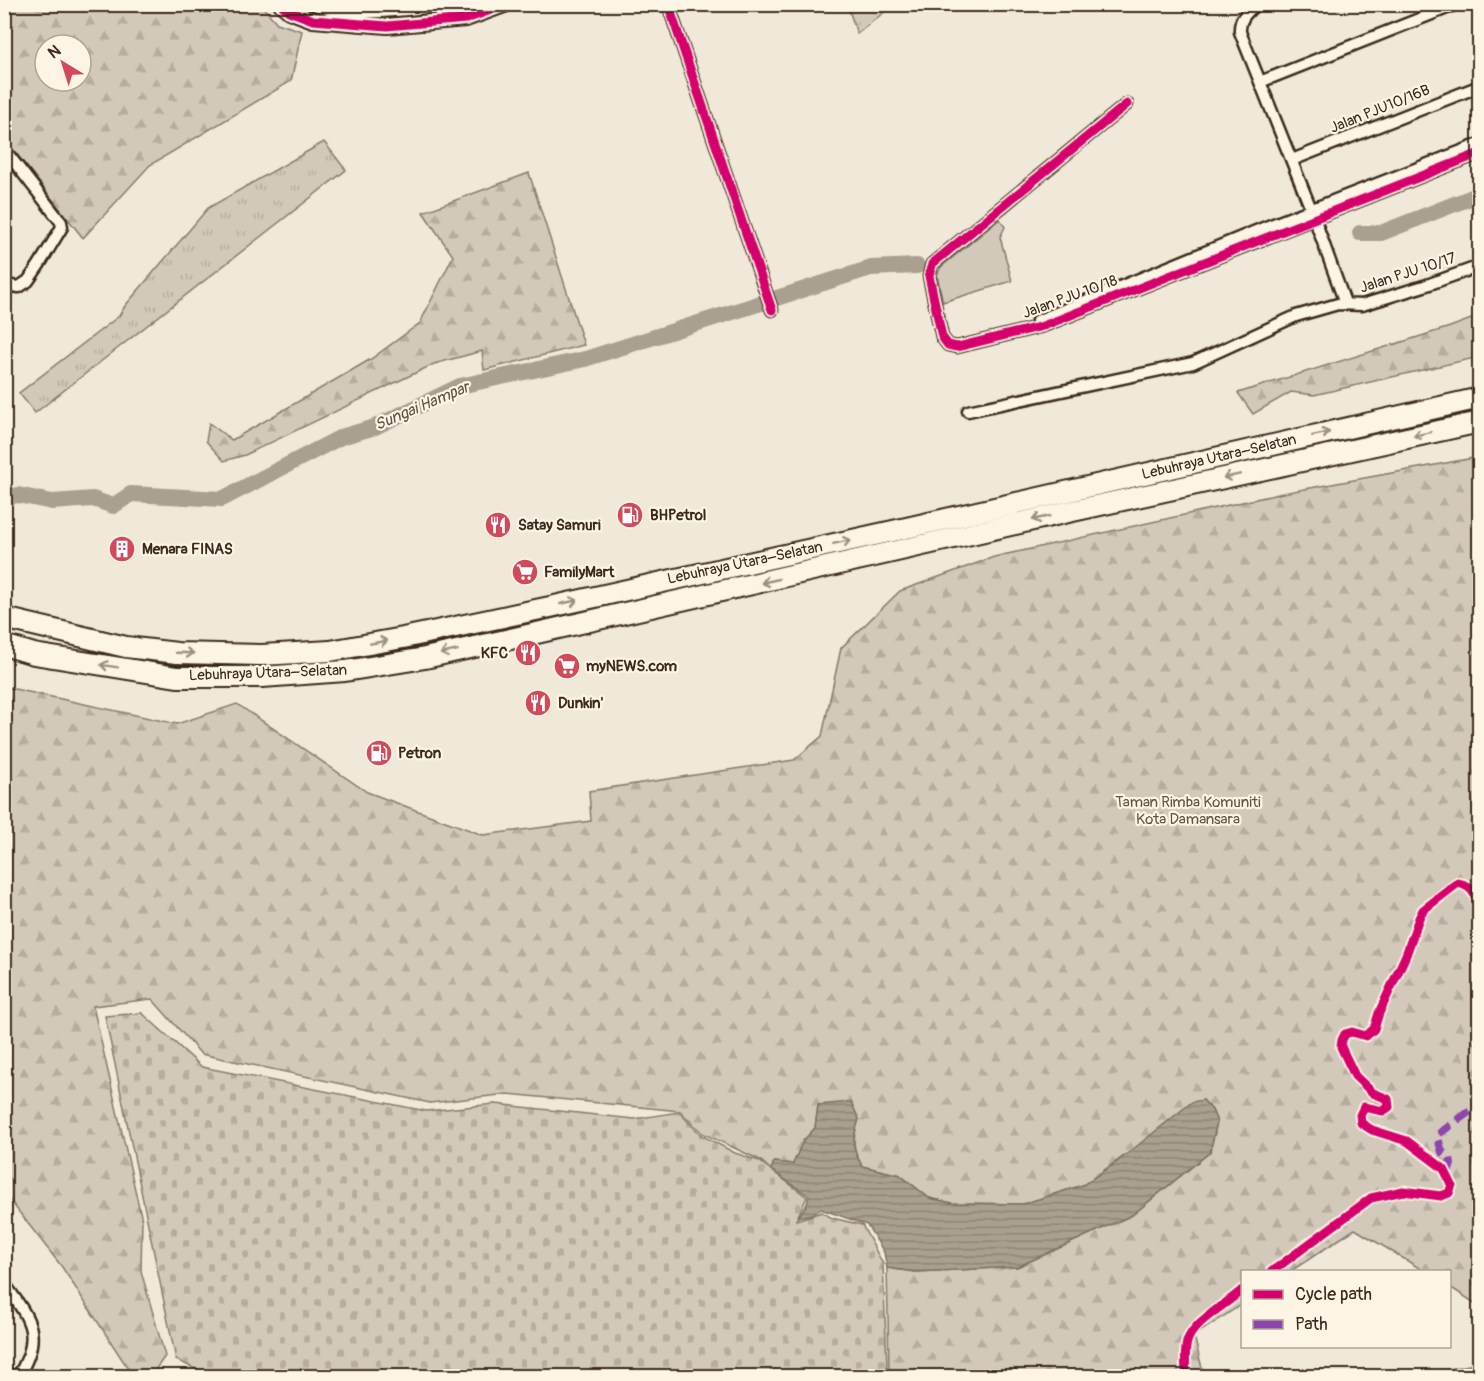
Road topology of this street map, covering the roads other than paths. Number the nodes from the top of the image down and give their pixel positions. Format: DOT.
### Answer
graph roads {
  1 [pos="281,4"];
  2 [pos="316,4"];
  3 [pos="444,4"];
  4 [pos="507,4"];
  5 [pos="668,4"];
  6 [pos="1256,4"];
  7 [pos="1457,4"];
  8 [pos="1260,82"];
  9 [pos="1479,86"];
  10 [pos="1127,104"];
  11 [pos="1479,144"];
  12 [pos="4,149"];
  13 [pos="1479,153"];
  14 [pos="1292,160"];
  15 [pos="1312,213"];
  16 [pos="1479,266"];
  17 [pos="4,285"];
  18 [pos="1345,303"];
  19 [pos="772,310"];
  20 [pos="1479,398"];
  21 [pos="968,411"];
  22 [pos="1479,422"];
  23 [pos="4,618"];
  24 [pos="4,645"];
  25 [pos="6,1286"];
  26 [pos="4,1373"];
  27 [pos="11,1377"];
  28 [pos="18,1377"];
  1 -- 4 [label="street"];
  2 -- 3 [label="street"];
  5 -- 19 [label="street"];
  6 -- 8 [label="street"];
  7 -- 8 [label="street"];
  8 -- 14 [label="street"];
  9 -- 14 [label="street, Jalan PJU10/16B"];
  10 -- 15 [label="street, Jalan PJU 10/18"];
  11 -- 15 [label="street, Jalan PJU 10/18"];
  12 -- 17 [label="street"];
  13 -- 15 [label="street, Jalan PJU 10/18"];
  14 -- 15 [label="street"];
  15 -- 18 [label="street"];
  16 -- 18 [label="street, Jalan PJU 10/17"];
  18 -- 21 [label="street, Jalan PJU 10/17"];
  23 -- 20 [label="highway, Lebuhraya Utara–Selatan, one-way"];
  22 -- 24 [label="highway, Lebuhraya Utara–Selatan, one-way"];
  25 -- 28 [label="street"];
  26 -- 27 [label="street"];
}
